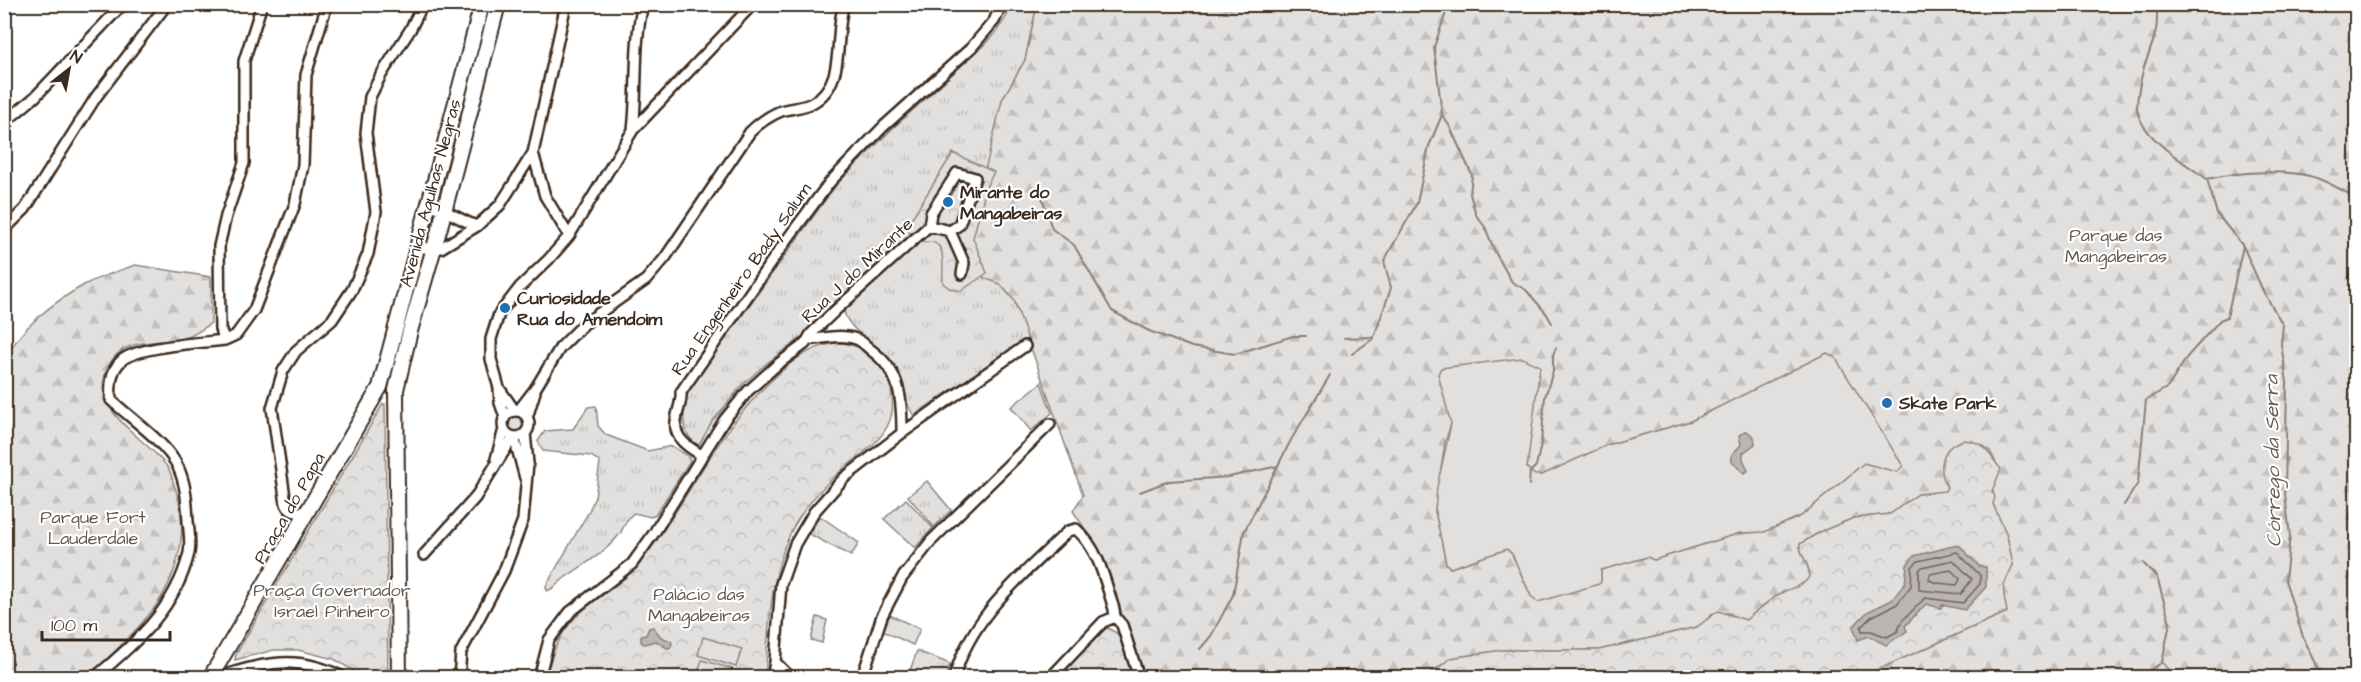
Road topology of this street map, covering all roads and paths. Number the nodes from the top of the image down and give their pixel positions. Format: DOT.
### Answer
graph roads {
  1 [pos="123,4"];
  2 [pos="167,4"];
  3 [pos="262,4"];
  4 [pos="327,4"];
  5 [pos="423,4"];
  6 [pos="482,4"];
  7 [pos="498,4"];
  8 [pos="566,4"];
  9 [pos="643,4"];
  10 [pos="753,4"];
  11 [pos="844,4"];
  12 [pos="1002,4"];
  13 [pos="4,123"];
  14 [pos="633,130"];
  15 [pos="533,153"];
  16 [pos="428,204"];
  17 [pos="445,209"];
  18 [pos="460,220"];
  19 [pos="477,226"];
  20 [pos="929,226"];
  21 [pos="4,230"];
  22 [pos="950,231"];
  23 [pos="569,236"];
  24 [pos="456,240"];
  25 [pos="417,246"];
  26 [pos="434,250"];
  27 [pos="962,274"];
  28 [pos="809,339"];
  29 [pos="225,340"];
  30 [pos="1025,346"];
  31 [pos="380,387"];
  32 [pos="499,388"];
  33 [pos="535,389"];
  34 [pos="396,390"];
  35 [pos="516,411"];
  36 [pos="505,417"];
  37 [pos="527,418"];
  38 [pos="1050,423"];
  39 [pos="504,429"];
  40 [pos="525,433"];
  41 [pos="902,433"];
  42 [pos="513,436"];
  43 [pos="703,456"];
  44 [pos="493,470"];
  45 [pos="527,484"];
  46 [pos="308,511"];
  47 [pos="423,555"];
  48 [pos="1115,617"];
  49 [pos="775,662"];
  50 [pos="94,678"];
  51 [pos="210,678"];
  52 [pos="216,678"];
  53 [pos="344,678"];
  54 [pos="399,678"];
  55 [pos="459,678"];
  56 [pos="539,678"];
  57 [pos="772,678"];
  58 [pos="791,678"];
  59 [pos="862,678"];
  60 [pos="954,678"];
  61 [pos="1050,678"];
  62 [pos="1139,678"];
  1 -- 13 [label="street"];
  2 -- 21 [label="street"];
  3 -- 29 [label="street"];
  4 -- 29 [label="street"];
  5 -- 46 [label="street"];
  6 -- 16 [label="street, Avenida Agulhas Negras"];
  7 -- 17 [label="street, Avenida Agulhas Negras"];
  8 -- 15 [label="street"];
  9 -- 14 [label="street"];
  10 -- 14 [label="street"];
  11 -- 33 [label="street"];
  12 -- 43 [label="street, Rua Engenheiro Bady Salum"];
  14 -- 23 [label="street"];
  15 -- 19 [label="street"];
  15 -- 23 [label="street"];
  16 -- 17 [label="street"];
  16 -- 25 [label="street, Avenida Agulhas Negras"];
  17 -- 18 [label="street"];
  17 -- 26 [label="street, Avenida Agulhas Negras"];
  18 -- 19 [label="street"];
  18 -- 24 [label="street"];
  19 -- 24 [label="street"];
  20 -- 22 [label="street"];
  20 -- 22 [label="street"];
  20 -- 28 [label="street, Rua J do Mirante"];
  22 -- 27 [label="street"];
  23 -- 32 [label="street"];
  24 -- 26 [label="street"];
  25 -- 26 [label="street"];
  25 -- 31 [label="street, Avenida Agulhas Negras"];
  26 -- 34 [label="street, Avenida Agulhas Negras"];
  28 -- 41 [label="street"];
  28 -- 43 [label="street, Rua J do Mirante"];
  29 -- 50 [label="street"];
  30 -- 41 [label="street"];
  31 -- 34 [label="street"];
  31 -- 46 [label="street, Praça do Papa"];
  32 -- 35 [label="street"];
  32 -- 36 [label="street"];
  33 -- 35 [label="street"];
  33 -- 37 [label="street"];
  34 -- 54 [label="street"];
  35 -- 36 [label="street"];
  35 -- 37 [label="street"];
  36 -- 39 [label="street"];
  37 -- 40 [label="street"];
  38 -- 59 [label="street"];
  39 -- 42 [label="street"];
  39 -- 44 [label="street"];
  40 -- 42 [label="street"];
  40 -- 45 [label="street"];
  41 -- 49 [label="street"];
  42 -- 44 [label="street"];
  42 -- 45 [label="street"];
  43 -- 56 [label="street"];
  44 -- 47 [label="street"];
  45 -- 55 [label="street"];
  46 -- 51 [label="street, Praça do Papa"];
  48 -- 60 [label="street"];
  48 -- 61 [label="street"];
  48 -- 62 [label="street"];
  49 -- 57 [label="street"];
  49 -- 58 [label="street"];
  52 -- 53 [label="street"];
}
